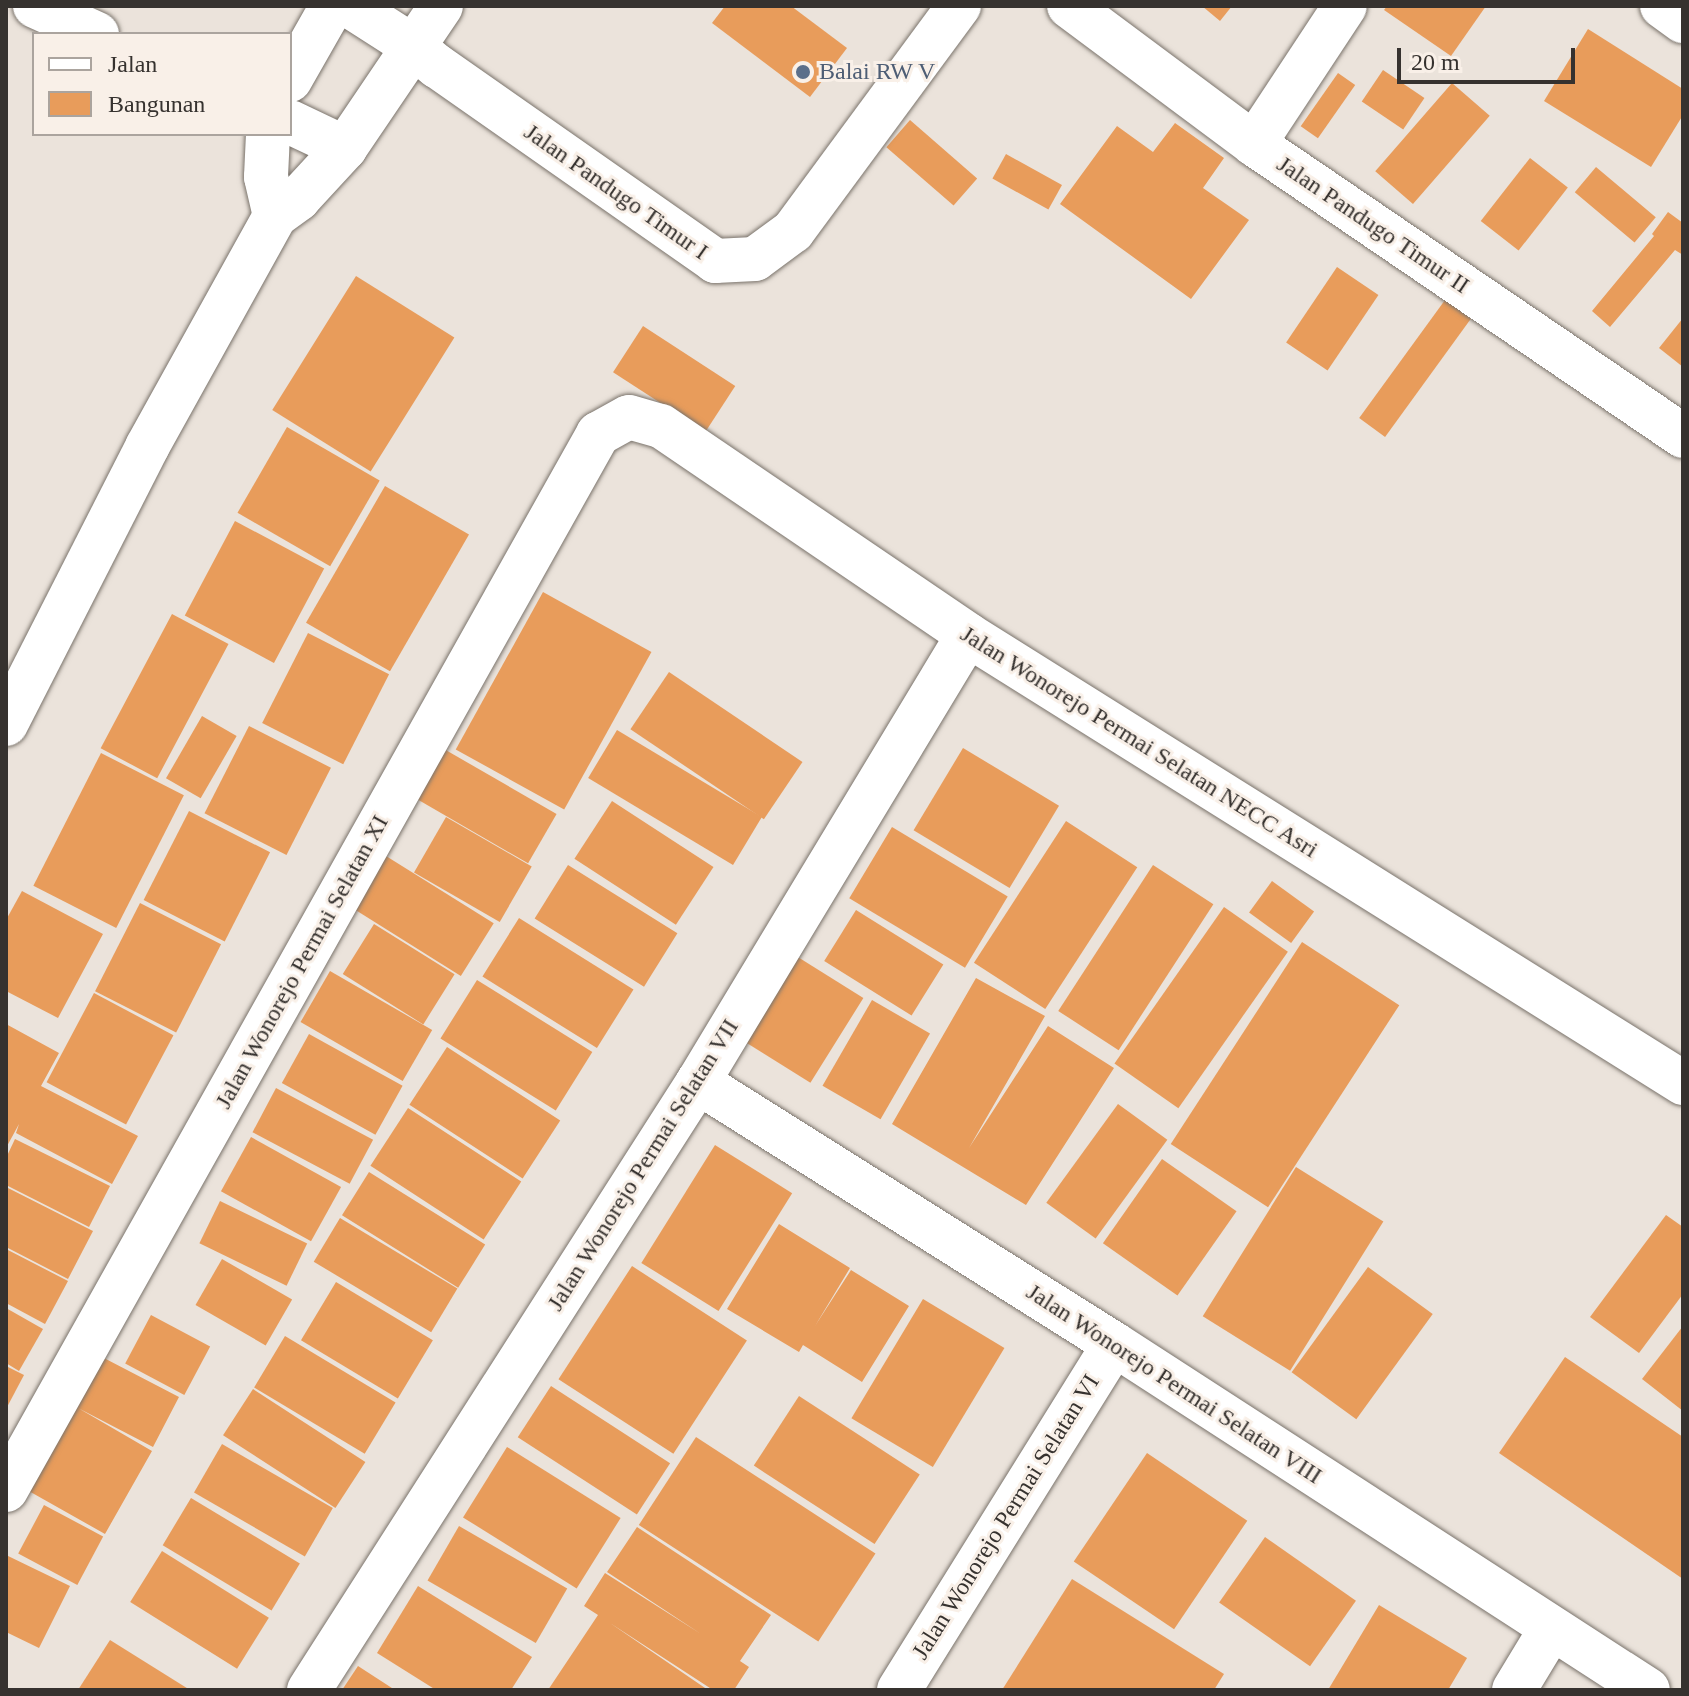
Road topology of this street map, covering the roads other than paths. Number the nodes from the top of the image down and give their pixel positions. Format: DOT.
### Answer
graph roads {
  1 [pos="35,6"];
  2 [pos="332,6"];
  3 [pos="350,6"];
  4 [pos="441,6"];
  5 [pos="959,6"];
  6 [pos="1069,6"];
  7 [pos="1345,6"];
  8 [pos="1662,6"];
  9 [pos="1683,21"];
  10 [pos="93,32"];
  11 [pos="414,47"];
  12 [pos="292,76"];
  13 [pos="292,123"];
  14 [pos="268,136"];
  15 [pos="1254,144"];
  16 [pos="345,148"];
  17 [pos="275,216"];
  18 [pos="598,434"];
  19 [pos="1683,436"];
  20 [pos="968,635"];
  21 [pos="6,724"];
  22 [pos="698,1082"];
  23 [pos="1683,1083"];
  24 [pos="1114,1344"];
  25 [pos="6,1490"];
  26 [pos="1551,1629"];
  27 [pos="309,1690"];
  28 [pos="899,1690"];
  29 [pos="1514,1690"];
  30 [pos="1648,1690"];
  1 -- 10 [label="street"];
  2 -- 12 [label="street"];
  3 -- 11 [label="street, Jalan Pandugo Timur I"];
  4 -- 11 [label="street"];
  5 -- 11 [label="street, Jalan Pandugo Timur I"];
  6 -- 15 [label="street, Jalan Pandugo Timur II"];
  7 -- 15 [label="street"];
  8 -- 9 [label="street"];
  11 -- 16 [label="street"];
  13 -- 16 [label="street"];
  14 -- 17 [label="street"];
  15 -- 19 [label="street, Jalan Pandugo Timur II"];
  16 -- 17 [label="street"];
  17 -- 21 [label="street"];
  18 -- 20 [label="street, Jalan Wonorejo Permai Selatan NECC Asri"];
  18 -- 25 [label="street, Jalan Wonorejo Permai Selatan XI"];
  20 -- 22 [label="street, Jalan Wonorejo Permai Selatan VII"];
  20 -- 23 [label="street, Jalan Wonorejo Permai Selatan NECC Asri"];
  22 -- 24 [label="street, Jalan Wonorejo Permai Selatan VIII"];
  22 -- 27 [label="street, Jalan Wonorejo Permai Selatan VII"];
  24 -- 26 [label="street, Jalan Wonorejo Permai Selatan VIII"];
  24 -- 28 [label="street, Jalan Wonorejo Permai Selatan VI"];
  26 -- 29 [label="street"];
  26 -- 30 [label="street, Jalan Wonorejo Permai Selatan VIII"];
}
